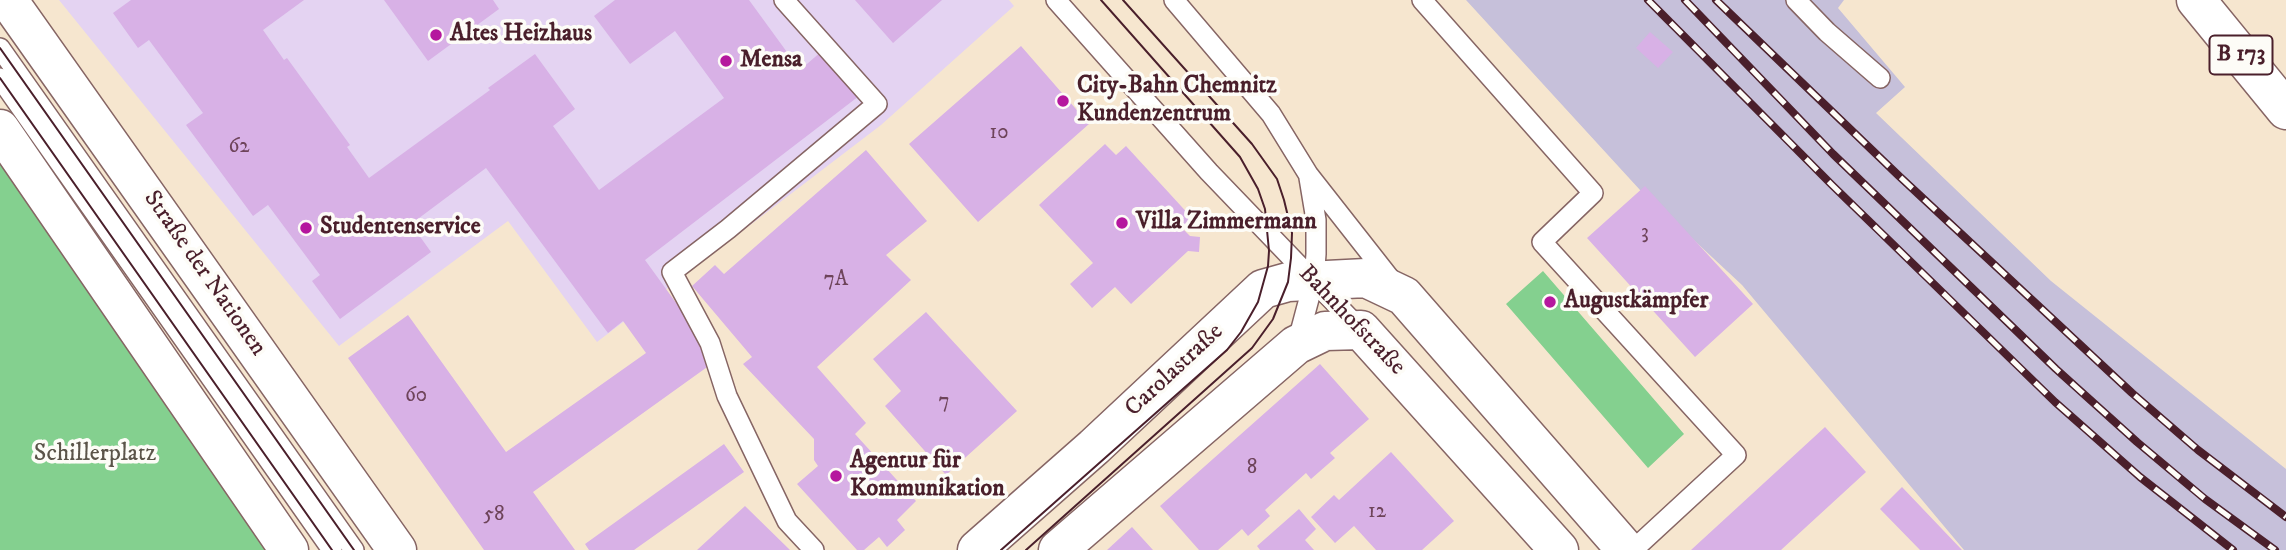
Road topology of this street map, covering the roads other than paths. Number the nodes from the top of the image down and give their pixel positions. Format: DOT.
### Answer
graph roads {
  1 [pos="8,0"];
  2 [pos="784,0"];
  3 [pos="1056,0"];
  4 [pos="1174,0"];
  5 [pos="1422,0"];
  6 [pos="1796,0"];
  7 [pos="2196,0"];
  8 [pos="0,48"];
  9 [pos="0,78"];
  10 [pos="1880,78"];
  11 [pos="2286,110"];
  12 [pos="0,129"];
  13 [pos="1308,173"];
  14 [pos="144,190"];
  15 [pos="76,240"];
  16 [pos="127,243"];
  17 [pos="1314,281"];
  18 [pos="1404,296"];
  19 [pos="1361,330"];
  20 [pos="1296,345"];
  21 [pos="289,550"];
  22 [pos="332,550"];
  23 [pos="354,550"];
  24 [pos="397,550"];
  25 [pos="814,550"];
  26 [pos="977,550"];
  27 [pos="1058,550"];
  28 [pos="1559,550"];
  29 [pos="1626,550"];
  30 [pos="1633,550"];
  1 -- 14 [label="main road, Straße der Nationen"];
  2 -- 25 [label="lane"];
  3 -- 17 [label="lane, Bahnhofstraße"];
  4 -- 13 [label="lane"];
  5 -- 30 [label="lane"];
  6 -- 10 [label="lane"];
  7 -- 11 [label="main road, B 173"];
  8 -- 16 [label="lane"];
  9 -- 16 [label="lane"];
  12 -- 15 [label="main road"];
  13 -- 17 [label="lane"];
  13 -- 18 [label="lane"];
  14 -- 16 [label="lane"];
  14 -- 24 [label="main road, Straße der Nationen"];
  15 -- 16 [label="lane"];
  15 -- 21 [label="main road"];
  16 -- 22 [label="lane"];
  16 -- 23 [label="lane"];
  17 -- 18 [label="main road, Carolastraße"];
  17 -- 19 [label="lane, Bahnhofstraße"];
  17 -- 20 [label="lane"];
  17 -- 26 [label="main road, Carolastraße"];
  18 -- 29 [label="main road"];
  19 -- 20 [label="main road"];
  19 -- 28 [label="main road, Bahnhofstraße"];
  20 -- 27 [label="main road"];
}
